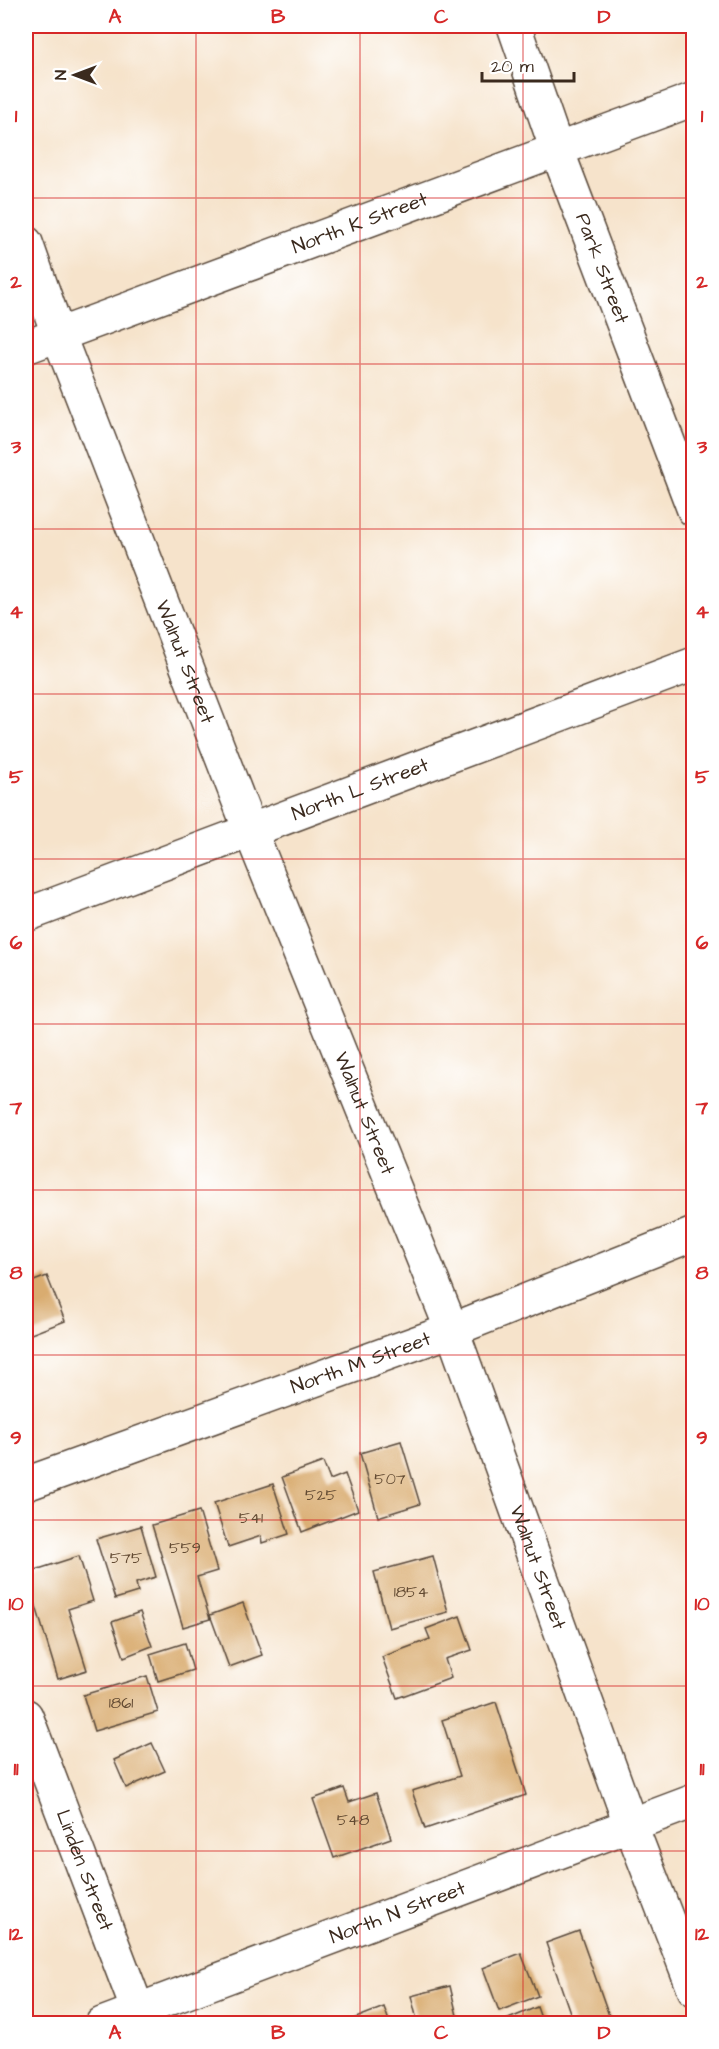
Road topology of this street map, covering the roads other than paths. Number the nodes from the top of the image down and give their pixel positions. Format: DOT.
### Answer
graph roads {
  1 [pos="514,26"];
  2 [pos="693,99"];
  3 [pos="557,150"];
  4 [pos="26,243"];
  5 [pos="58,334"];
  6 [pos="26,347"];
  7 [pos="693,510"];
  8 [pos="693,663"];
  9 [pos="250,830"];
  10 [pos="26,915"];
  11 [pos="693,1234"];
  12 [pos="452,1330"];
  13 [pos="26,1484"];
  14 [pos="26,1716"];
  15 [pos="693,1801"];
  16 [pos="631,1826"];
  17 [pos="693,1989"];
  18 [pos="141,2017"];
  19 [pos="102,2024"];
  1 -- 3 [label="street, Park Street"];
  2 -- 3 [label="street, North K Street"];
  3 -- 5 [label="street, North K Street"];
  3 -- 7 [label="street, Park Street"];
  4 -- 5 [label="street, Walnut Street"];
  5 -- 6 [label="street, North K Street"];
  5 -- 9 [label="street, Walnut Street"];
  8 -- 9 [label="street, North L Street"];
  9 -- 10 [label="street, North L Street"];
  9 -- 12 [label="street, Walnut Street"];
  11 -- 12 [label="street, North M Street"];
  12 -- 13 [label="street, North M Street"];
  12 -- 16 [label="street, Walnut Street"];
  14 -- 18 [label="street, Linden Street"];
  15 -- 16 [label="street, North N Street"];
  16 -- 17 [label="street, Walnut Street"];
  16 -- 18 [label="street, North N Street"];
  18 -- 19 [label="street, North N Street"];
}
